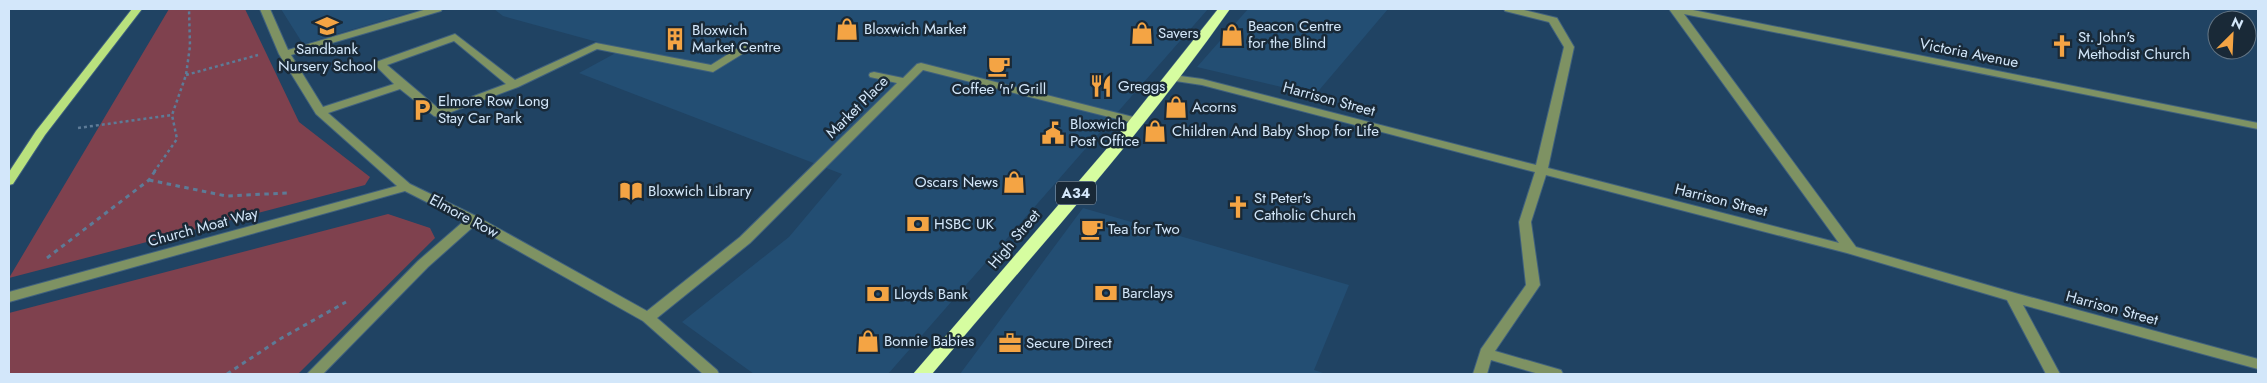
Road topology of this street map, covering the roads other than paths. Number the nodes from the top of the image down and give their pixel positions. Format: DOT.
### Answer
graph roads {
  1 [pos="137,9"];
  2 [pos="265,9"];
  3 [pos="437,9"];
  4 [pos="1224,9"];
  5 [pos="1508,9"];
  6 [pos="1675,9"];
  7 [pos="748,46"];
  8 [pos="283,51"];
  9 [pos="874,75"];
  10 [pos="1173,78"];
  11 [pos="906,82"];
  12 [pos="402,85"];
  13 [pos="514,85"];
  14 [pos="320,112"];
  15 [pos="1137,121"];
  16 [pos="2258,126"];
  17 [pos="1541,171"];
  18 [pos="9,181"];
  19 [pos="406,187"];
  20 [pos="473,220"];
  21 [pos="1851,250"];
  22 [pos="9,297"];
  23 [pos="2012,297"];
  24 [pos="648,318"];
  25 [pos="1486,353"];
  26 [pos="2258,364"];
  27 [pos="314,374"];
  28 [pos="712,374"];
  29 [pos="922,374"];
  30 [pos="1480,374"];
  31 [pos="1556,374"];
  32 [pos="2054,374"];
  1 -- 18 [label="main road"];
  2 -- 8 [label="street, Elmore Row"];
  3 -- 8 [label="street"];
  4 -- 10 [label="highway, High Street / A34"];
  5 -- 17 [label="street"];
  6 -- 16 [label="street, Victoria Avenue"];
  6 -- 21 [label="street"];
  7 -- 13 [label="street"];
  8 -- 14 [label="street, Elmore Row"];
  9 -- 11 [label="street"];
  10 -- 15 [label="highway, High Street / A34"];
  10 -- 17 [label="street, Harrison Street"];
  11 -- 15 [label="street, Market Place"];
  11 -- 24 [label="street, Market Place"];
  12 -- 13 [label="street"];
  12 -- 13 [label="street"];
  12 -- 14 [label="street"];
  14 -- 19 [label="street, Elmore Row"];
  15 -- 29 [label="highway, High Street / A34"];
  17 -- 21 [label="street, Harrison Street"];
  17 -- 25 [label="street"];
  19 -- 20 [label="street, Elmore Row"];
  19 -- 22 [label="street, Church Moat Way"];
  20 -- 24 [label="street, Elmore Row"];
  20 -- 27 [label="street"];
  21 -- 23 [label="street, Harrison Street"];
  23 -- 26 [label="street, Harrison Street"];
  23 -- 32 [label="street"];
  24 -- 28 [label="street, Elmore Row"];
  25 -- 30 [label="street"];
  25 -- 31 [label="street"];
}
